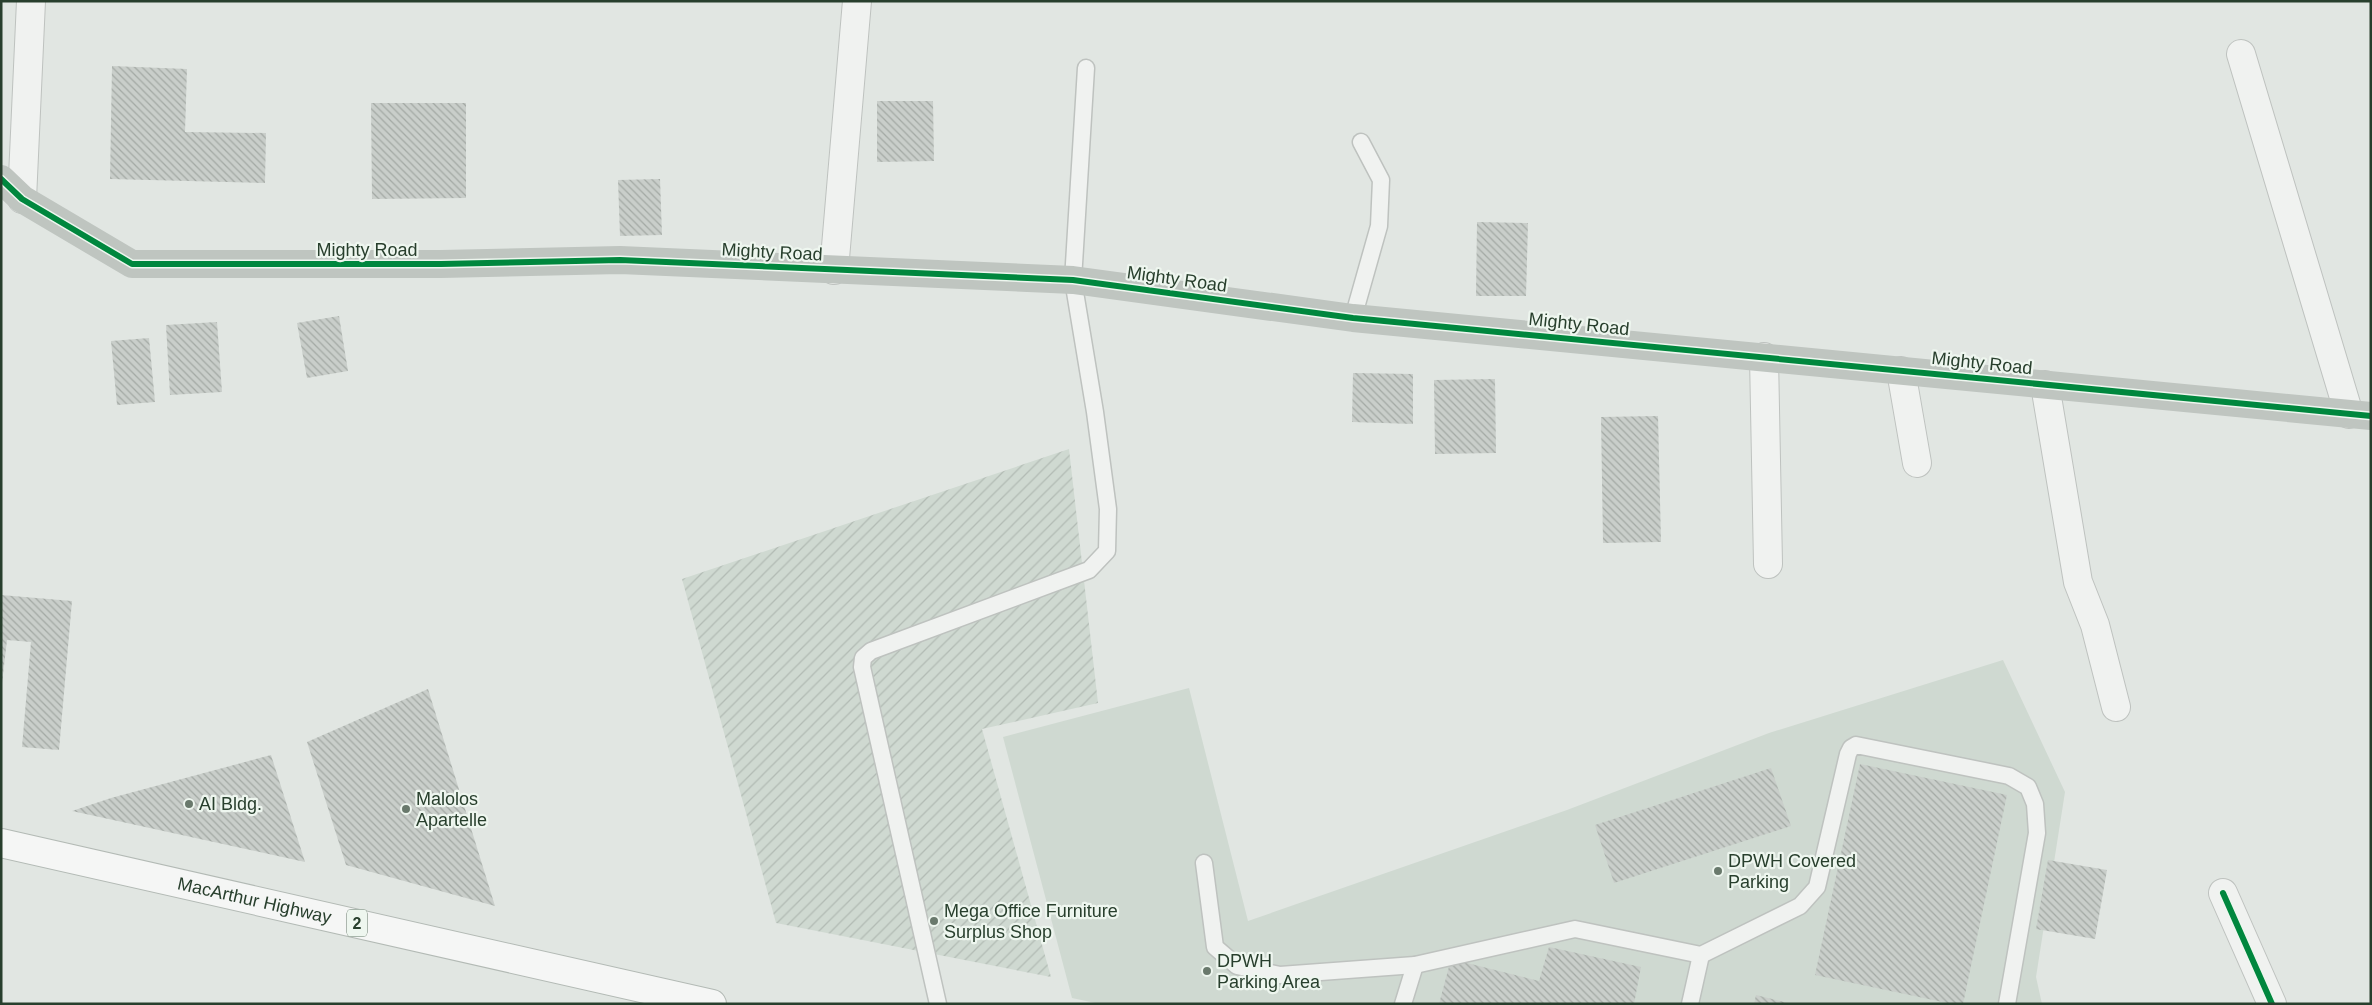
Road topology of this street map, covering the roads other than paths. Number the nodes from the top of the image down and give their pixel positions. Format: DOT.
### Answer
graph roads {
  1 [pos="31,1"];
  2 [pos="857,1"];
  3 [pos="2241,54"];
  4 [pos="1086,68"];
  5 [pos="1361,142"];
  6 [pos="1,179"];
  7 [pos="22,199"];
  8 [pos="834,270"];
  9 [pos="1073,280"];
  10 [pos="1353,318"];
  11 [pos="1764,357"];
  12 [pos="1900,371"];
  13 [pos="2045,385"];
  14 [pos="2360,415"];
  15 [pos="1917,463"];
  16 [pos="1768,564"];
  17 [pos="2116,707"];
  18 [pos="1,843"];
  19 [pos="1204,863"];
  20 [pos="2223,893"];
  21 [pos="1701,955"];
  22 [pos="1415,965"];
  23 [pos="712,1004"];
  24 [pos="938,1004"];
  25 [pos="1403,1004"];
  26 [pos="1690,1004"];
  27 [pos="2007,1004"];
  28 [pos="2272,1004"];
  1 -- 7 [label="street"];
  2 -- 8 [label="street"];
  3 -- 14 [label="street"];
  4 -- 9 [label="lane"];
  5 -- 10 [label="lane"];
  6 -- 7 [label="street, Mighty Road"];
  7 -- 8 [label="street, Mighty Road"];
  8 -- 9 [label="street, Mighty Road"];
  9 -- 10 [label="street, Mighty Road"];
  9 -- 24 [label="lane"];
  10 -- 11 [label="street, Mighty Road"];
  11 -- 12 [label="street, Mighty Road"];
  11 -- 16 [label="street"];
  12 -- 13 [label="street, Mighty Road"];
  12 -- 15 [label="street"];
  13 -- 14 [label="street, Mighty Road"];
  13 -- 17 [label="street"];
  18 -- 23 [label="highway, MacArthur Highway / 2"];
  19 -- 22 [label="lane"];
  20 -- 28 [label="street"];
  21 -- 22 [label="lane"];
  21 -- 26 [label="lane"];
  21 -- 27 [label="lane"];
  22 -- 25 [label="lane"];
}
